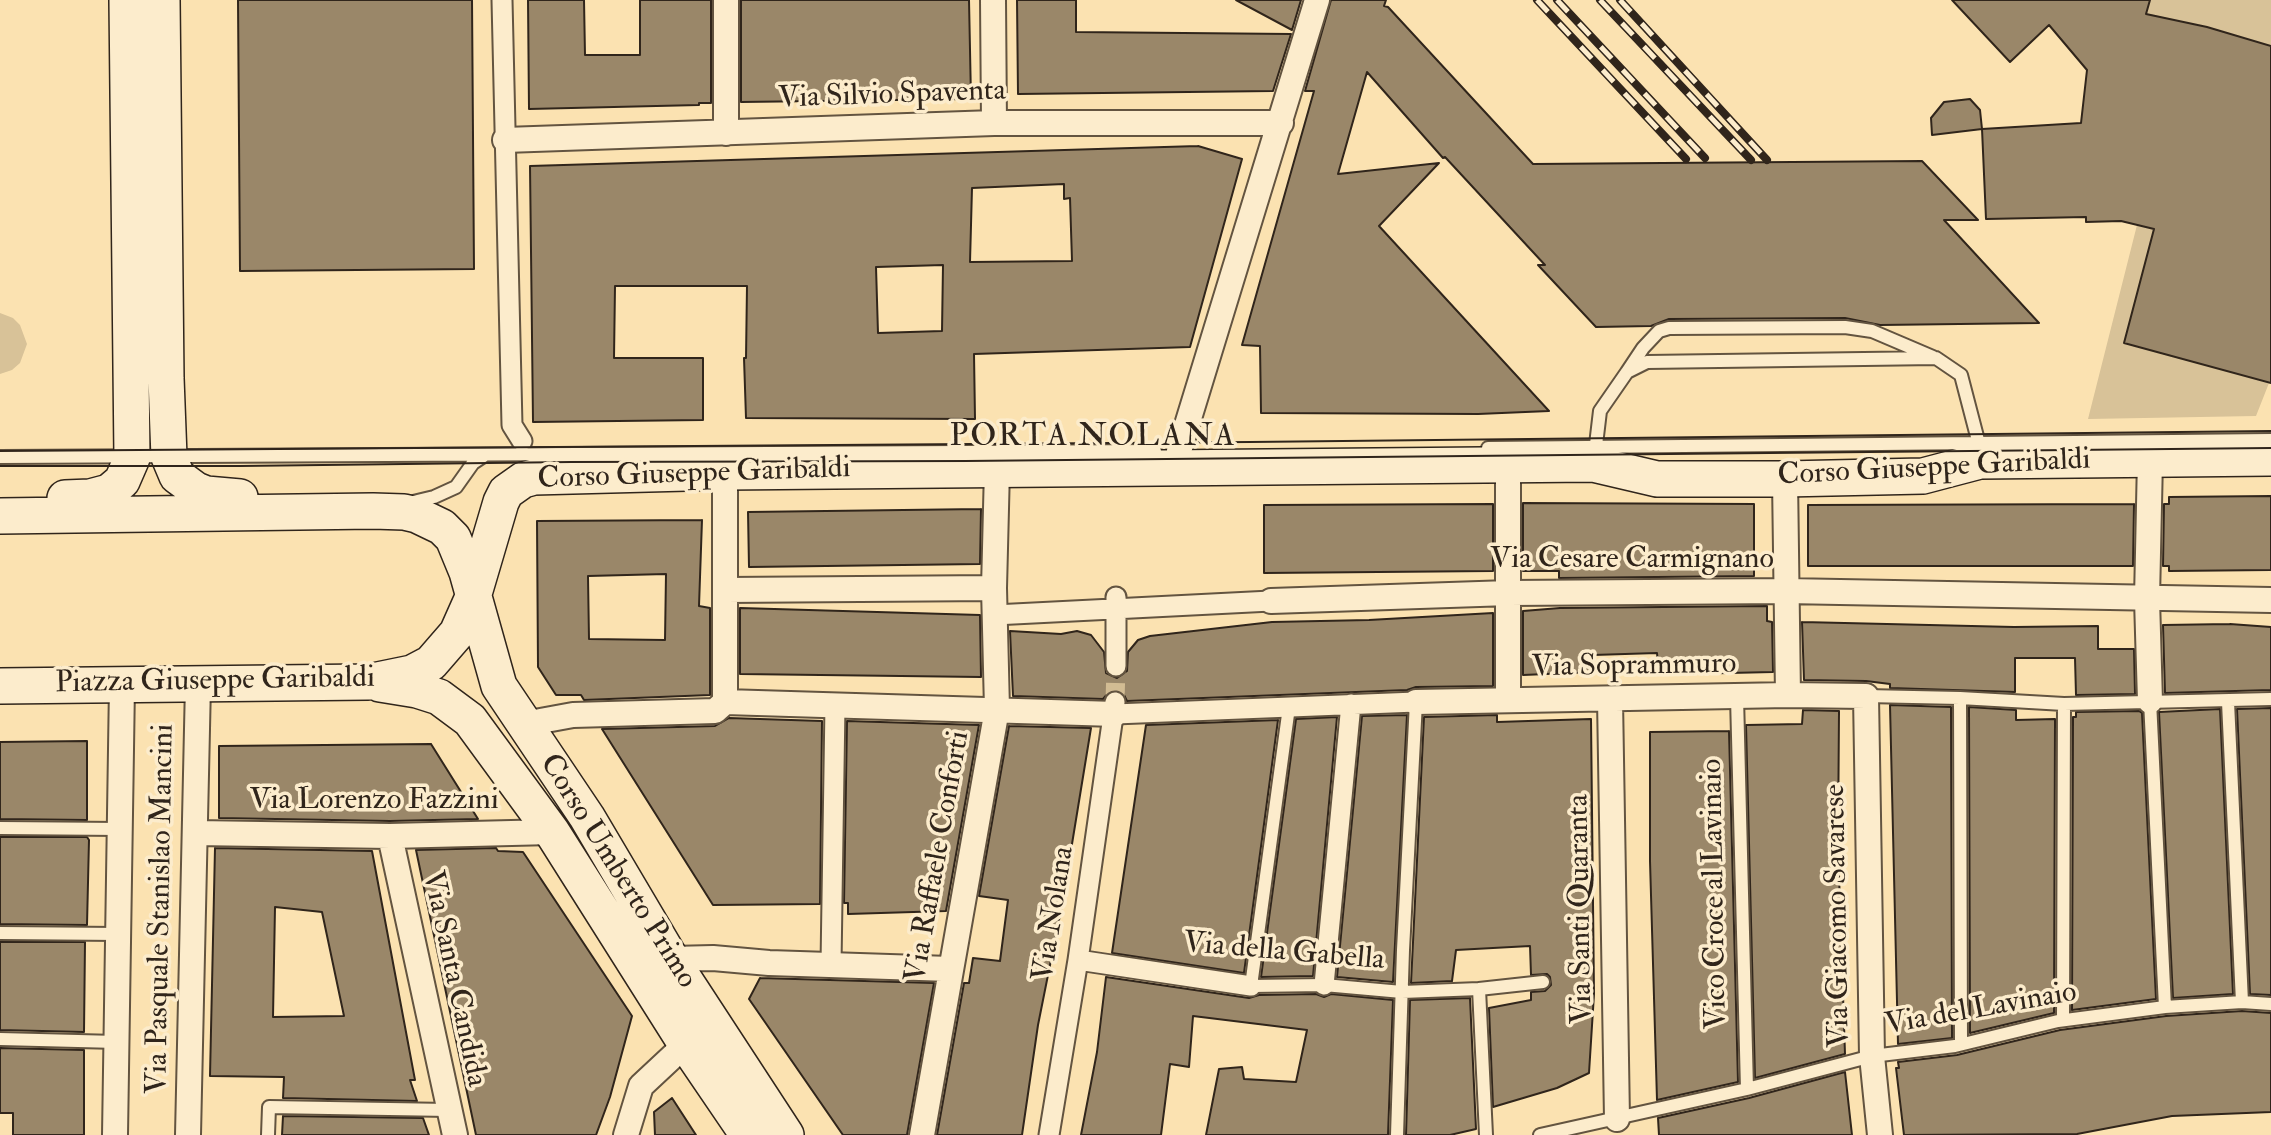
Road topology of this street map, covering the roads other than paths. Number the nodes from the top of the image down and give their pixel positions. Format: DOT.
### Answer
graph roads {
  1 [pos="127,0"];
  2 [pos="162,0"];
  3 [pos="502,0"];
  4 [pos="726,0"];
  5 [pos="993,0"];
  6 [pos="1317,0"];
  7 [pos="994,123"];
  8 [pos="1281,123"];
  9 [pos="726,133"];
  10 [pos="505,140"];
  11 [pos="1936,358"];
  12 [pos="1627,372"];
  13 [pos="2271,440"];
  14 [pos="522,441"];
  15 [pos="1473,448"];
  16 [pos="1980,451"];
  17 [pos="485,454"];
  18 [pos="590,454"];
  19 [pos="1595,455"];
  20 [pos="1183,456"];
  21 [pos="0,457"];
  22 [pos="169,457"];
  23 [pos="132,458"];
  24 [pos="2271,458"];
  25 [pos="2150,459"];
  26 [pos="997,460"];
  27 [pos="1508,464"];
  28 [pos="725,472"];
  29 [pos="534,477"];
  30 [pos="1784,479"];
  31 [pos="373,510"];
  32 [pos="312,511"];
  33 [pos="0,516"];
  34 [pos="993,588"];
  35 [pos="726,590"];
  36 [pos="1786,591"];
  37 [pos="1509,593"];
  38 [pos="473,597"];
  39 [pos="2147,599"];
  40 [pos="2271,600"];
  41 [pos="1271,601"];
  42 [pos="1116,602"];
  43 [pos="995,615"];
  44 [pos="1116,666"];
  45 [pos="368,682"];
  46 [pos="198,684"];
  47 [pos="122,685"];
  48 [pos="0,687"];
  49 [pos="1788,695"];
  50 [pos="1867,696"];
  51 [pos="1737,697"];
  52 [pos="1960,698"];
  53 [pos="1610,699"];
  54 [pos="2271,699"];
  55 [pos="1508,700"];
  56 [pos="2150,701"];
  57 [pos="725,702"];
  58 [pos="1416,702"];
  59 [pos="2228,702"];
  60 [pos="1351,704"];
  61 [pos="2064,704"];
  62 [pos="835,705"];
  63 [pos="1289,707"];
  64 [pos="1115,708"];
  65 [pos="997,709"];
  66 [pos="524,724"];
  67 [pos="0,828"];
  68 [pos="120,829"];
  69 [pos="552,832"];
  70 [pos="196,833"];
  71 [pos="390,836"];
  72 [pos="0,933"];
  73 [pos="119,934"];
  74 [pos="671,959"];
  75 [pos="1078,960"];
  76 [pos="831,964"];
  77 [pos="950,969"];
  78 [pos="1543,982"];
  79 [pos="1324,985"];
  80 [pos="1251,986"];
  81 [pos="1479,989"];
  82 [pos="1402,992"];
  83 [pos="2242,1002"];
  84 [pos="2271,1003"];
  85 [pos="2165,1007"];
  86 [pos="2063,1020"];
  87 [pos="0,1040"];
  88 [pos="117,1042"];
  89 [pos="685,1044"];
  90 [pos="1961,1044"];
  91 [pos="1872,1056"];
  92 [pos="1747,1089"];
  93 [pos="449,1110"];
  94 [pos="1617,1119"];
  95 [pos="115,1135"];
  96 [pos="188,1135"];
  97 [pos="268,1135"];
  98 [pos="455,1135"];
  99 [pos="626,1135"];
  100 [pos="748,1135"];
  101 [pos="786,1135"];
  102 [pos="922,1135"];
  103 [pos="1049,1135"];
  104 [pos="1397,1135"];
  105 [pos="1486,1135"];
  106 [pos="1540,1135"];
  107 [pos="1880,1135"];
  1 -- 23 [label="main road"];
  2 -- 22 [label="main road"];
  3 -- 10 [label="street"];
  4 -- 9 [label="street"];
  5 -- 7 [label="street"];
  6 -- 8 [label="street"];
  7 -- 8 [label="street, Via Silvio Spaventa"];
  7 -- 9 [label="street, Via Silvio Spaventa"];
  8 -- 20 [label="street"];
  9 -- 10 [label="street, Via Silvio Spaventa"];
  10 -- 14 [label="street"];
  11 -- 12 [label="lane"];
  11 -- 12 [label="lane"];
  11 -- 16 [label="lane"];
  12 -- 19 [label="lane"];
  13 -- 16 [label="lane"];
  15 -- 19 [label="lane"];
  16 -- 19 [label="lane"];
  16 -- 25 [label="main road, Corso Giuseppe Garibaldi"];
  16 -- 30 [label="main road, Corso Giuseppe Garibaldi"];
  17 -- 18 [label="lane"];
  17 -- 22 [label="lane"];
  17 -- 31 [label="lane"];
  18 -- 26 [label="lane"];
  18 -- 29 [label="lane"];
  19 -- 27 [label="main road, Corso Giuseppe Garibaldi"];
  19 -- 30 [label="main road, Corso Giuseppe Garibaldi"];
  20 -- 26 [label="main road, Corso Giuseppe Garibaldi"];
  20 -- 27 [label="main road, Corso Giuseppe Garibaldi"];
  21 -- 23 [label="lane"];
  22 -- 23 [label="lane"];
  22 -- 32 [label="main road"];
  23 -- 33 [label="main road"];
  24 -- 25 [label="main road, Corso Giuseppe Garibaldi"];
  25 -- 39 [label="street"];
  26 -- 28 [label="main road, Corso Giuseppe Garibaldi"];
  26 -- 34 [label="street, Via Raffaele Conforti"];
  27 -- 37 [label="street"];
  28 -- 29 [label="main road, Corso Giuseppe Garibaldi"];
  28 -- 35 [label="street"];
  29 -- 38 [label="main road, Corso Giuseppe Garibaldi"];
  30 -- 36 [label="street"];
  31 -- 32 [label="main road"];
  31 -- 38 [label="main road"];
  32 -- 33 [label="main road"];
  34 -- 35 [label="street"];
  34 -- 43 [label="street, Via Raffaele Conforti"];
  35 -- 57 [label="street"];
  36 -- 37 [label="street, Via Cesare Carmignano"];
  36 -- 39 [label="street, Via Cesare Carmignano"];
  36 -- 49 [label="street"];
  37 -- 41 [label="street, Via Cesare Carmignano"];
  37 -- 55 [label="street"];
  38 -- 45 [label="main road, Piazza Giuseppe Garibaldi"];
  38 -- 66 [label="main road, Corso Umberto Primo"];
  39 -- 40 [label="street, Via Cesare Carmignano"];
  39 -- 56 [label="street"];
  41 -- 42 [label="street, Via Cesare Carmignano"];
  42 -- 43 [label="street, Via Cesare Carmignano"];
  42 -- 44 [label="street"];
  43 -- 65 [label="street, Via Raffaele Conforti"];
  45 -- 46 [label="main road, Piazza Giuseppe Garibaldi"];
  45 -- 69 [label="main road, Corso Umberto Primo"];
  46 -- 47 [label="main road, Piazza Giuseppe Garibaldi"];
  46 -- 70 [label="street, Via Pasquale Stanislao Mancini"];
  47 -- 48 [label="main road, Piazza Giuseppe Garibaldi"];
  47 -- 68 [label="street, Via Pasquale Stanislao Mancini"];
  49 -- 50 [label="street, Via Soprammuro"];
  49 -- 51 [label="street, Via Soprammuro"];
  50 -- 52 [label="lane, Via Soprammuro"];
  50 -- 91 [label="street, Via Giacomo Savarese"];
  51 -- 53 [label="street, Via Soprammuro"];
  51 -- 92 [label="lane, Vico Croce al Lavinaio"];
  52 -- 61 [label="lane, Via Soprammuro"];
  52 -- 90 [label="lane"];
  53 -- 55 [label="street, Via Soprammuro"];
  53 -- 94 [label="street, Via Santi Quaranta"];
  54 -- 59 [label="lane, Via Soprammuro"];
  55 -- 58 [label="street, Via Soprammuro"];
  56 -- 59 [label="lane, Via Soprammuro"];
  56 -- 61 [label="lane, Via Soprammuro"];
  56 -- 85 [label="lane"];
  57 -- 62 [label="street, Via Soprammuro"];
  57 -- 66 [label="street, Via Soprammuro"];
  58 -- 60 [label="street, Via Soprammuro"];
  58 -- 82 [label="lane"];
  59 -- 83 [label="lane"];
  60 -- 63 [label="street, Via Soprammuro"];
  60 -- 79 [label="street"];
  61 -- 86 [label="lane"];
  62 -- 65 [label="street, Via Soprammuro"];
  62 -- 76 [label="street"];
  63 -- 64 [label="street, Via Soprammuro"];
  63 -- 80 [label="lane"];
  64 -- 65 [label="street, Via Soprammuro"];
  64 -- 75 [label="street, Via Nolana"];
  65 -- 77 [label="street, Via Raffaele Conforti"];
  66 -- 74 [label="main road, Corso Umberto Primo"];
  67 -- 68 [label="lane"];
  68 -- 73 [label="street, Via Pasquale Stanislao Mancini"];
  69 -- 71 [label="street, Via Lorenzo Fazzini"];
  69 -- 89 [label="main road, Corso Umberto Primo"];
  70 -- 71 [label="street, Via Lorenzo Fazzini"];
  70 -- 96 [label="street, Via Pasquale Stanislao Mancini"];
  71 -- 93 [label="street, Via Santa Candida"];
  72 -- 73 [label="lane"];
  73 -- 88 [label="street, Via Pasquale Stanislao Mancini"];
  74 -- 76 [label="street"];
  74 -- 101 [label="main road, Corso Umberto Primo"];
  75 -- 80 [label="street, Via della Gabella"];
  75 -- 103 [label="street, Via Nolana"];
  76 -- 77 [label="street"];
  77 -- 102 [label="street, Via Raffaele Conforti"];
  78 -- 81 [label="lane, Via della Gabella"];
  79 -- 80 [label="lane, Via della Gabella"];
  79 -- 82 [label="lane, Via della Gabella"];
  81 -- 82 [label="lane, Via della Gabella"];
  81 -- 105 [label="lane"];
  82 -- 104 [label="lane"];
  83 -- 84 [label="lane, Via del Lavinaio"];
  83 -- 85 [label="lane, Via del Lavinaio"];
  85 -- 86 [label="lane, Via del Lavinaio"];
  86 -- 90 [label="lane, Via del Lavinaio"];
  87 -- 88 [label="lane"];
  88 -- 95 [label="street, Via Pasquale Stanislao Mancini"];
  89 -- 99 [label="street"];
  89 -- 100 [label="main road, Corso Umberto Primo"];
  90 -- 91 [label="lane, Via del Lavinaio"];
  91 -- 92 [label="lane, Via del Lavinaio"];
  91 -- 107 [label="street, Via Giacomo Savarese"];
  92 -- 94 [label="lane, Via del Lavinaio"];
  93 -- 97 [label="lane"];
  93 -- 98 [label="street, Via Santa Candida"];
  94 -- 106 [label="lane, Via del Lavinaio"];
}
